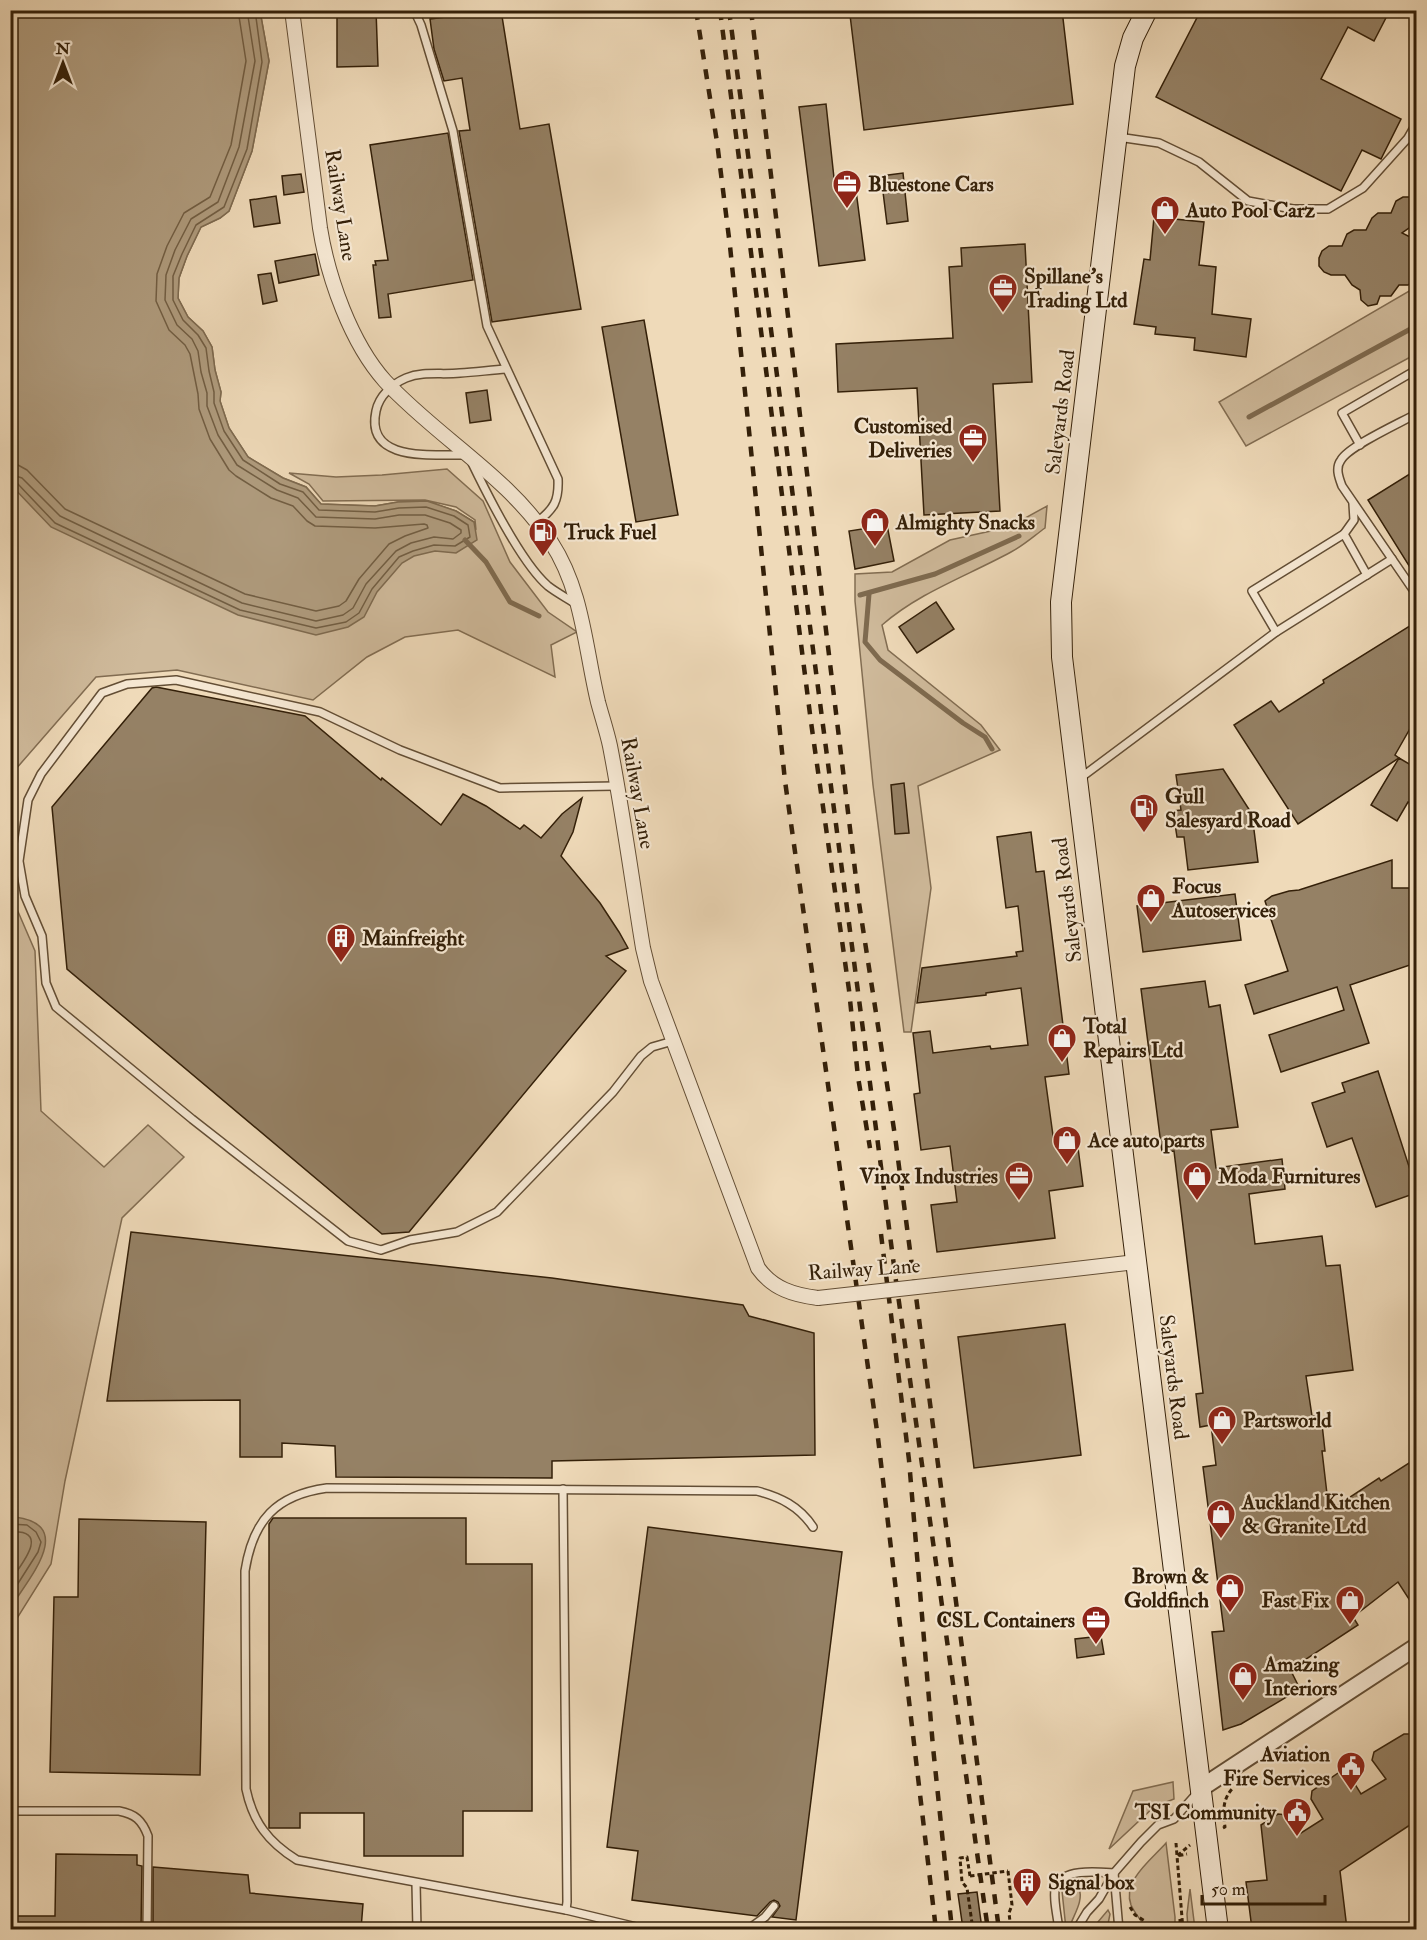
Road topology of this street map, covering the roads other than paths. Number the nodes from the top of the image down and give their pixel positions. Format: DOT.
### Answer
graph roads {
  1 [pos="292,10"];
  2 [pos="414,10"];
  3 [pos="1147,10"];
  4 [pos="1416,124"];
  5 [pos="1116,137"];
  6 [pos="506,369"];
  7 [pos="1416,370"];
  8 [pos="391,386"];
  9 [pos="1416,414"];
  10 [pos="1360,445"];
  11 [pos="468,455"];
  12 [pos="1353,502"];
  13 [pos="537,522"];
  14 [pos="1344,534"];
  15 [pos="1392,559"];
  16 [pos="1367,575"];
  17 [pos="1416,594"];
  18 [pos="580,607"];
  19 [pos="1276,632"];
  20 [pos="1077,780"];
  21 [pos="616,786"];
  22 [pos="672,1041"];
  23 [pos="1136,1262"];
  24 [pos="563,1489"];
  25 [pos="813,1527"];
  26 [pos="1416,1647"];
  27 [pos="1201,1788"];
  28 [pos="10,1811"];
  29 [pos="1114,1873"];
  30 [pos="416,1882"];
  31 [pos="774,1906"];
  32 [pos="566,1910"];
  33 [pos="147,1929"];
  34 [pos="417,1929"];
  35 [pos="649,1929"];
  36 [pos="747,1929"];
  37 [pos="1059,1929"];
  38 [pos="1076,1929"];
  39 [pos="1119,1929"];
  40 [pos="1218,1929"];
  1 -- 8 [label="street, Railway Lane"];
  2 -- 6 [label="lane"];
  3 -- 5 [label="main road, Saleyards Road"];
  4 -- 5 [label="lane"];
  5 -- 20 [label="main road, Saleyards Road"];
  6 -- 8 [label="lane"];
  6 -- 13 [label="lane"];
  7 -- 10 [label="lane"];
  8 -- 11 [label="street, Railway Lane"];
  8 -- 11 [label="lane"];
  9 -- 10 [label="lane"];
  10 -- 12 [label="lane"];
  11 -- 13 [label="street, Railway Lane"];
  11 -- 18 [label="lane"];
  12 -- 14 [label="lane"];
  12 -- 15 [label="lane"];
  13 -- 18 [label="street, Railway Lane"];
  14 -- 16 [label="lane"];
  14 -- 19 [label="lane"];
  15 -- 16 [label="lane"];
  15 -- 17 [label="lane"];
  16 -- 19 [label="lane"];
  18 -- 21 [label="street, Railway Lane"];
  19 -- 20 [label="lane"];
  20 -- 23 [label="main road, Saleyards Road"];
  21 -- 22 [label="street, Railway Lane"];
  21 -- 22 [label="lane"];
  22 -- 23 [label="street, Railway Lane, bridge"];
  23 -- 27 [label="main road, Saleyards Road"];
  24 -- 25 [label="lane"];
  24 -- 30 [label="lane"];
  24 -- 32 [label="lane"];
  26 -- 27 [label="street"];
  27 -- 29 [label="lane"];
  27 -- 40 [label="main road, Saleyards Road"];
  28 -- 33 [label="lane"];
  29 -- 37 [label="lane"];
  29 -- 38 [label="lane"];
  29 -- 39 [label="lane"];
  30 -- 32 [label="lane"];
  30 -- 34 [label="lane"];
  31 -- 36 [label="lane"];
  32 -- 35 [label="lane"];
}
